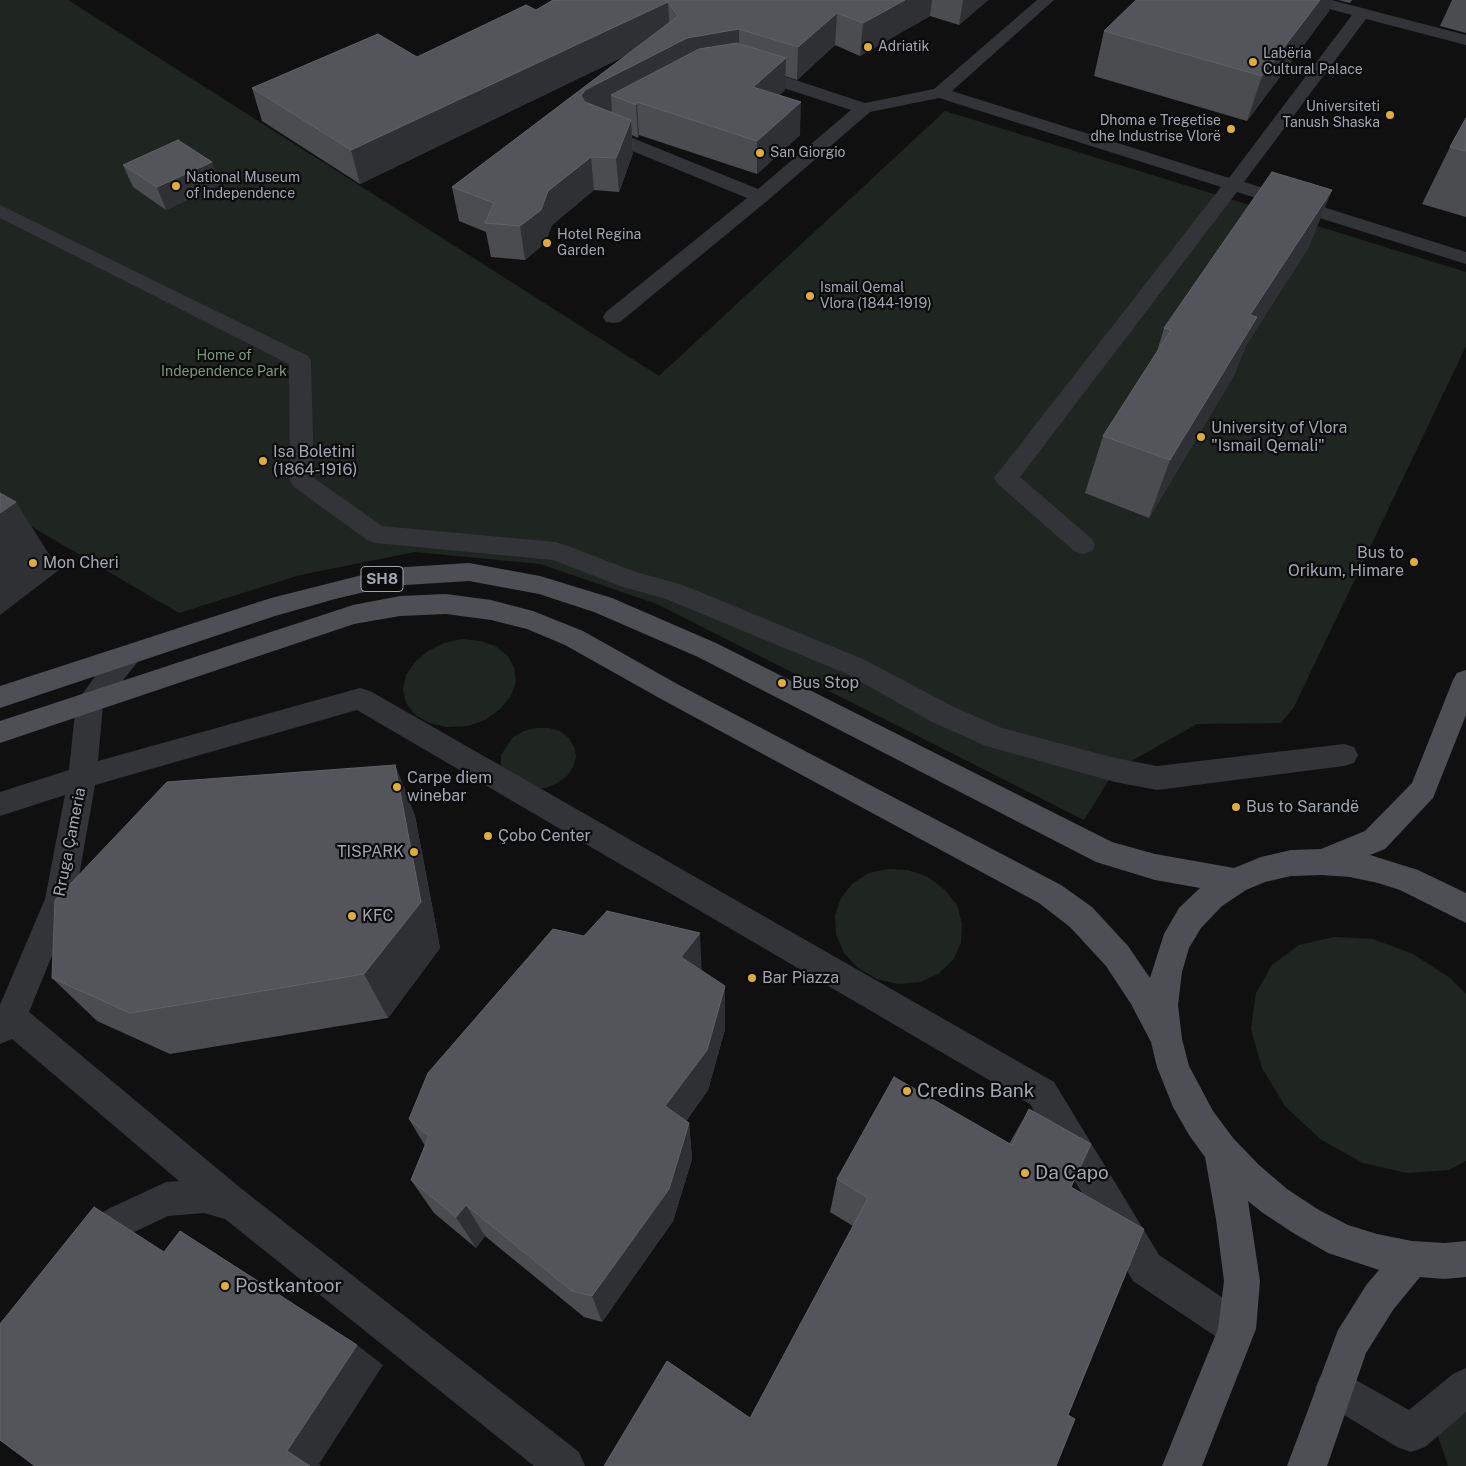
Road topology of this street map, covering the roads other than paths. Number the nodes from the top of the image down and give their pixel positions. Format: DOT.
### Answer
graph roads {
  1 [pos="1046,0"];
  2 [pos="1313,0"];
  3 [pos="1362,13"];
  4 [pos="1466,40"];
  5 [pos="738,68"];
  6 [pos="940,93"];
  7 [pos="864,108"];
  8 [pos="612,120"];
  9 [pos="1233,185"];
  10 [pos="760,197"];
  11 [pos="0,211"];
  12 [pos="1466,258"];
  13 [pos="613,317"];
  14 [pos="1083,545"];
  15 [pos="131,654"];
  16 [pos="1466,680"];
  17 [pos="0,697"];
  18 [pos="90,703"];
  19 [pos="0,732"];
  20 [pos="1344,755"];
  21 [pos="82,777"];
  22 [pos="0,804"];
  23 [pos="1322,862"];
  24 [pos="1235,880"];
  25 [pos="1466,909"];
  26 [pos="5,1023"];
  27 [pos="1166,1040"];
  28 [pos="1221,1150"];
  29 [pos="234,1204"];
  30 [pos="1412,1259"];
  31 [pos="1466,1259"];
  32 [pos="65,1267"];
  33 [pos="1237,1329"];
  34 [pos="1466,1386"];
  35 [pos="1334,1388"];
  36 [pos="565,1466"];
  37 [pos="1182,1466"];
  38 [pos="1307,1466"];
  1 -- 6 [label="street"];
  2 -- 3 [label="street"];
  3 -- 4 [label="street"];
  3 -- 9 [label="street"];
  5 -- 7 [label="street"];
  6 -- 7 [label="street"];
  6 -- 9 [label="street"];
  7 -- 10 [label="street"];
  8 -- 10 [label="street"];
  9 -- 12 [label="street"];
  9 -- 14 [label="street"];
  10 -- 13 [label="street"];
  11 -- 20 [label="street"];
  15 -- 17 [label="main road"];
  15 -- 18 [label="street"];
  15 -- 24 [label="main road, SH8"];
  16 -- 23 [label="main road"];
  18 -- 19 [label="main road"];
  18 -- 21 [label="street, Rruga Çameria"];
  18 -- 27 [label="main road"];
  21 -- 22 [label="street"];
  21 -- 26 [label="street, Rruga Çameria"];
  21 -- 33 [label="street"];
  23 -- 24 [label="main road"];
  23 -- 25 [label="main road"];
  24 -- 27 [label="main road"];
  26 -- 29 [label="street"];
  27 -- 28 [label="main road"];
  28 -- 30 [label="main road"];
  28 -- 33 [label="main road"];
  29 -- 32 [label="street"];
  29 -- 36 [label="street"];
  30 -- 31 [label="main road"];
  30 -- 35 [label="main road"];
  33 -- 37 [label="main road"];
  34 -- 35 [label="street"];
  35 -- 38 [label="main road"];
}
